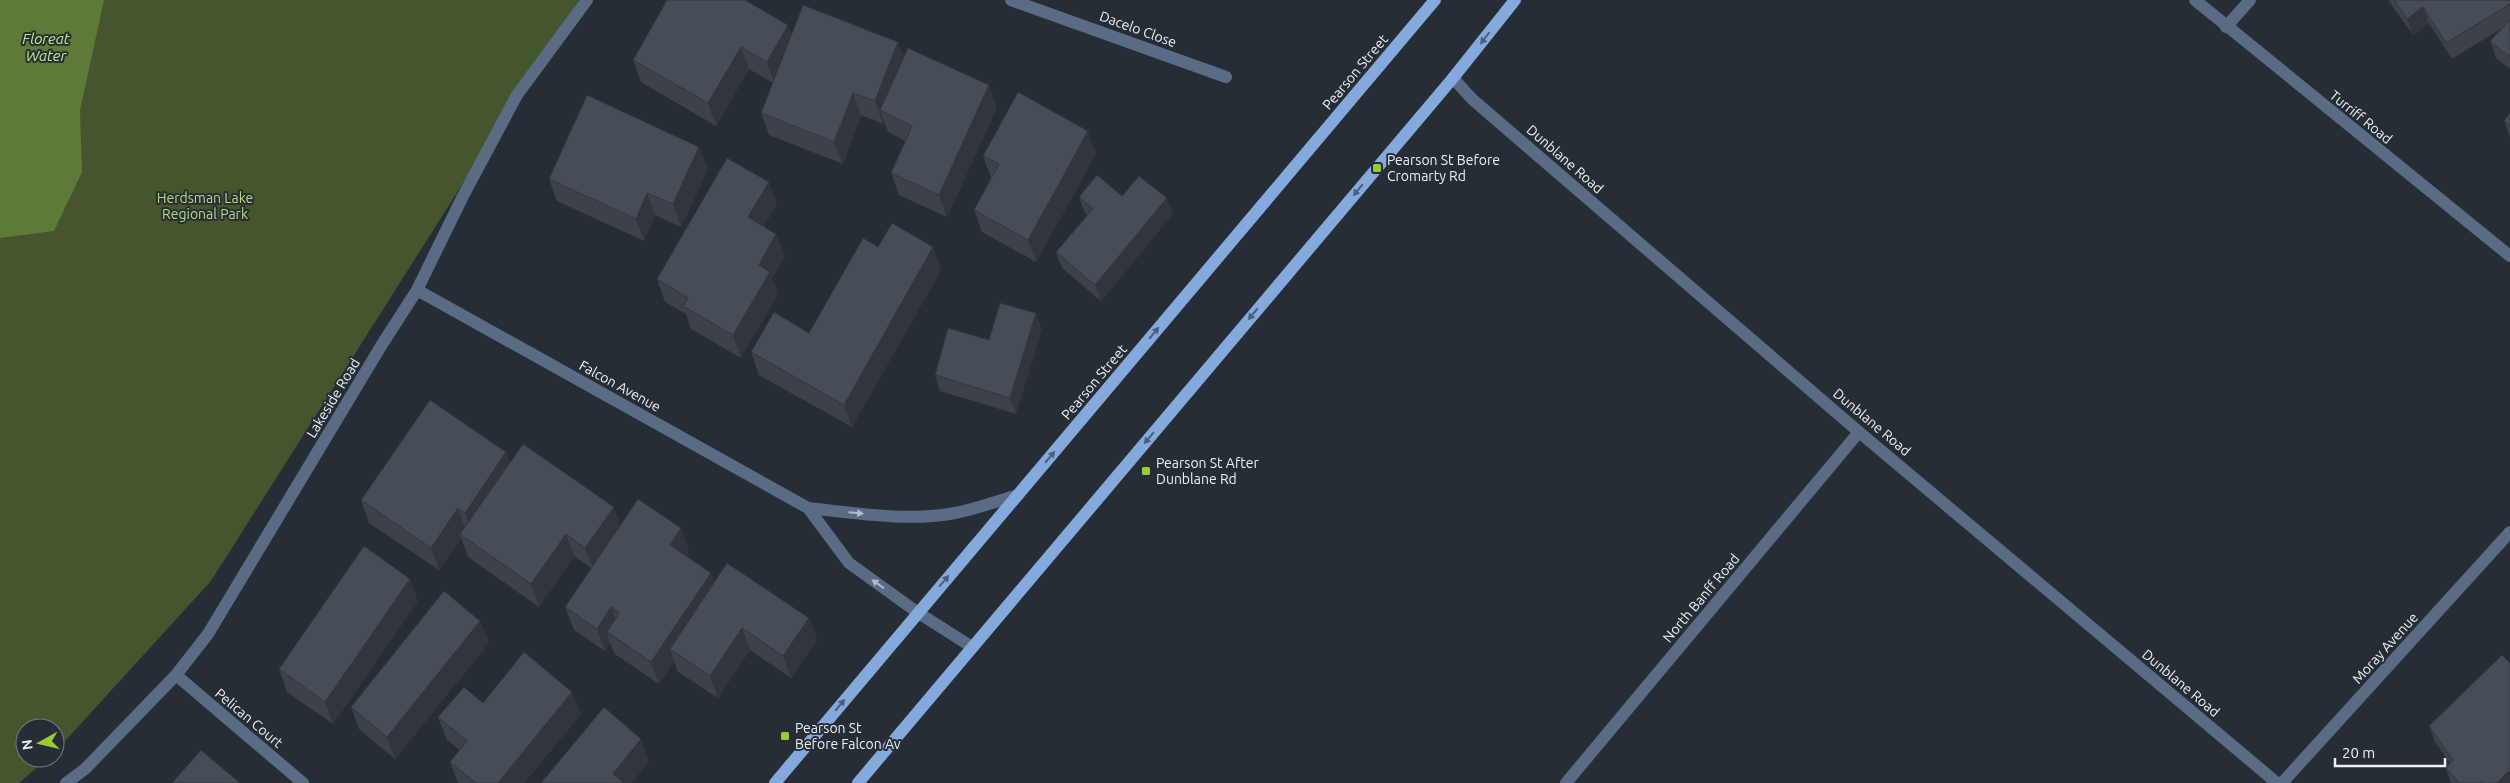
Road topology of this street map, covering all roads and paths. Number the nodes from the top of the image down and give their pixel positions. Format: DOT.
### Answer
graph roads {
  1 [pos="587,0"];
  2 [pos="1011,0"];
  3 [pos="1435,0"];
  4 [pos="1515,0"];
  5 [pos="2194,0"];
  6 [pos="2250,0"];
  7 [pos="2226,27"];
  8 [pos="1226,77"];
  9 [pos="1453,78"];
  10 [pos="2510,256"];
  11 [pos="417,290"];
  12 [pos="1859,432"];
  13 [pos="1018,495"];
  14 [pos="808,508"];
  15 [pos="2510,532"];
  16 [pos="917,612"];
  17 [pos="972,647"];
  18 [pos="176,675"];
  19 [pos="66,783"];
  20 [pos="303,783"];
  21 [pos="775,783"];
  22 [pos="858,783"];
  23 [pos="1566,783"];
  24 [pos="2277,783"];
  25 [pos="2282,783"];
  1 -- 11 [label="street, Lakeside Road"];
  2 -- 8 [label="street, Dacelo Close"];
  13 -- 3 [label="main road, Pearson Street, one-way"];
  4 -- 9 [label="main road, one-way"];
  5 -- 7 [label="street, Turriff Road"];
  6 -- 7 [label="street"];
  7 -- 10 [label="street, Turriff Road"];
  9 -- 12 [label="street, Dunblane Road"];
  9 -- 17 [label="main road, one-way"];
  11 -- 14 [label="street, Falcon Avenue"];
  11 -- 18 [label="street, Lakeside Road"];
  12 -- 23 [label="street, North Banff Road"];
  12 -- 24 [label="street, Dunblane Road"];
  14 -- 13 [label="street, Falcon Avenue, one-way"];
  16 -- 13 [label="main road, Pearson Street, one-way"];
  16 -- 14 [label="street, Falcon Avenue, one-way"];
  15 -- 25 [label="street, Moray Avenue"];
  16 -- 17 [label="street, Falcon Avenue"];
  21 -- 16 [label="main road, Pearson Street, one-way"];
  17 -- 22 [label="main road"];
  18 -- 19 [label="street, Lakeside Road"];
  18 -- 20 [label="street, Pelican Court"];
}
